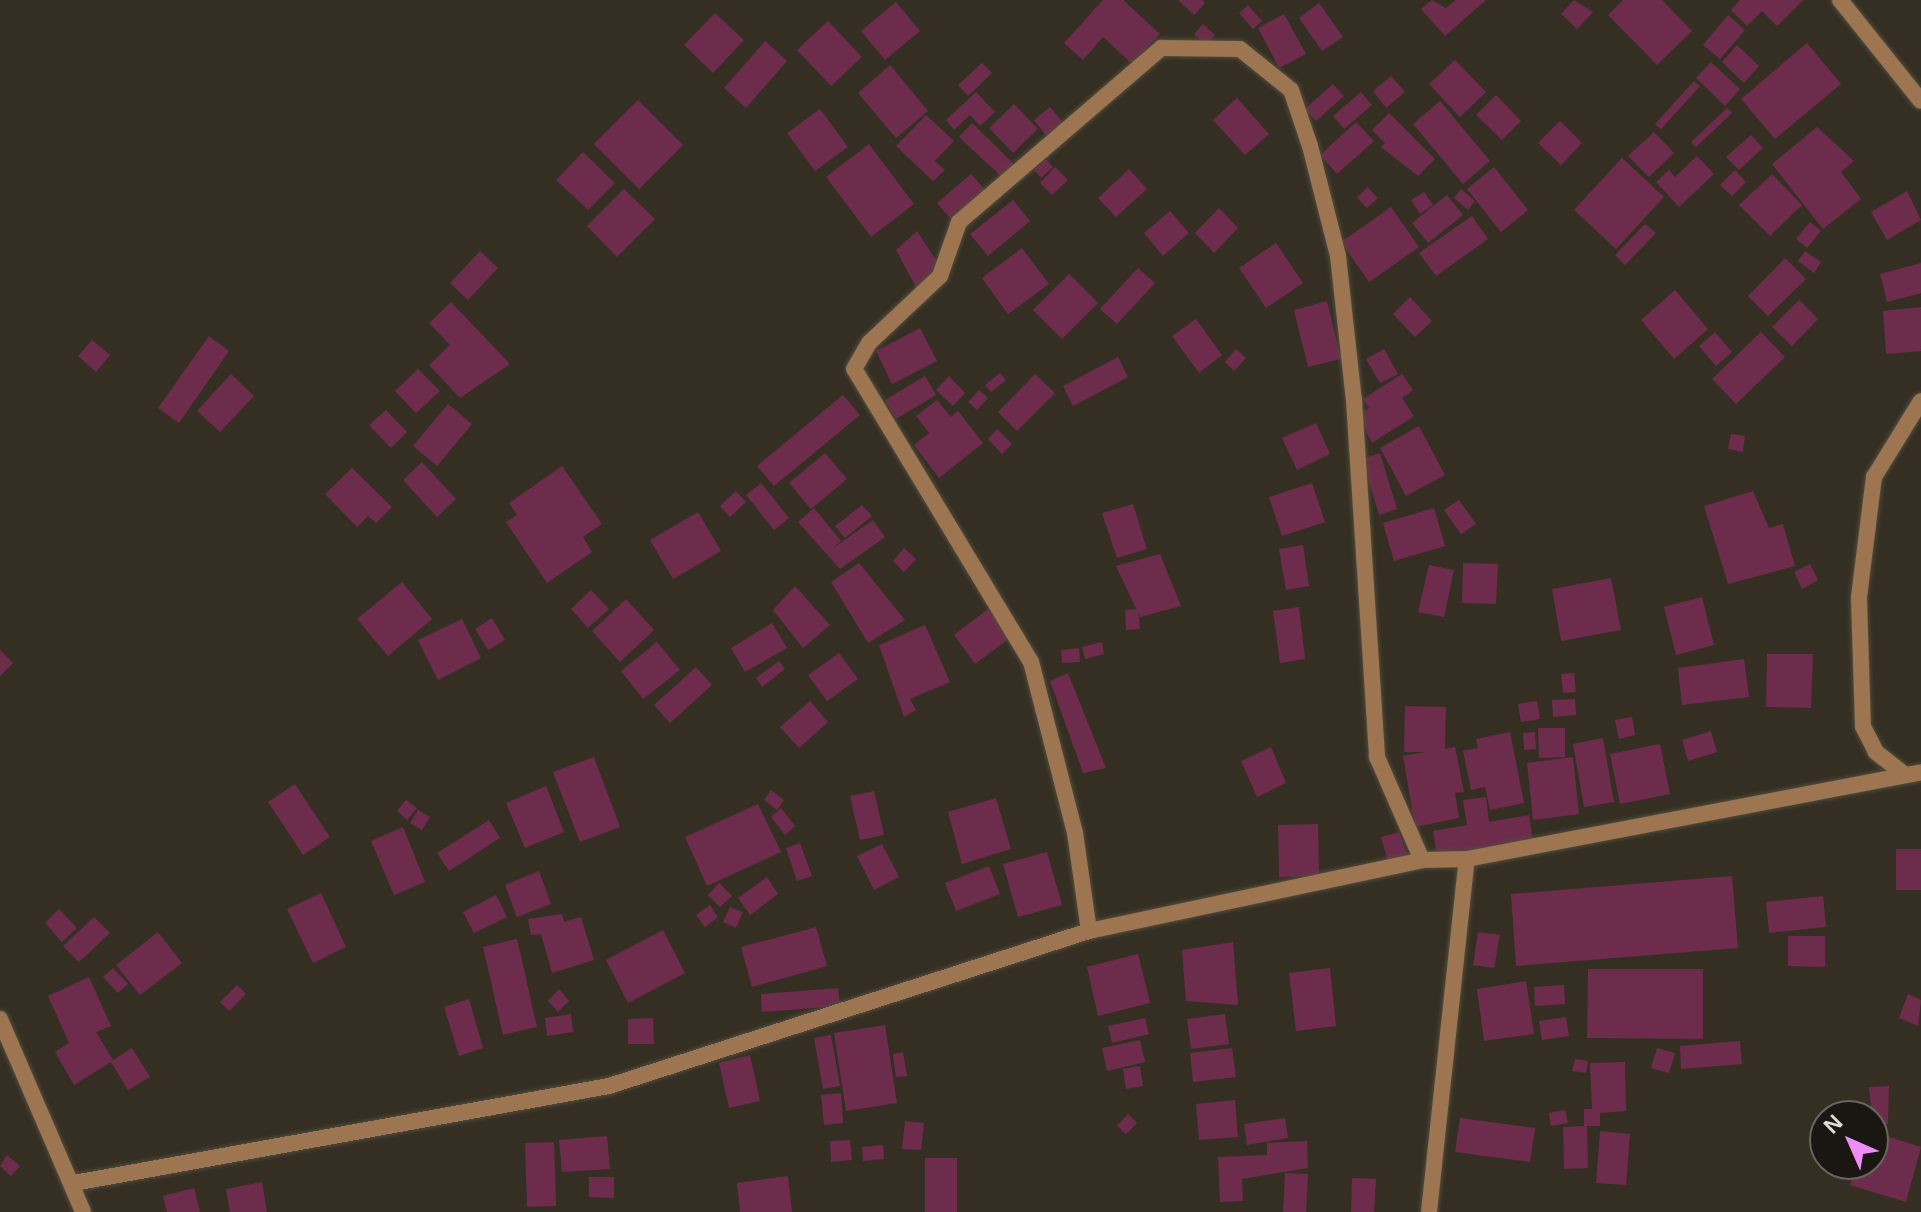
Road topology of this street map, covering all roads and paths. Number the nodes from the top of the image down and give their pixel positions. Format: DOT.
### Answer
graph roads {
  1 [pos="1840,0"];
  2 [pos="1921,101"];
  3 [pos="1921,401"];
  4 [pos="1912,773"];
  5 [pos="1467,859"];
  6 [pos="1422,860"];
  7 [pos="1089,931"];
  8 [pos="0,1019"];
  9 [pos="74,1183"];
  10 [pos="83,1212"];
  11 [pos="1429,1212"];
  1 -- 2 [label="street"];
  3 -- 4 [label="street"];
  4 -- 5 [label="street"];
  5 -- 6 [label="street"];
  5 -- 11 [label="street"];
  6 -- 7 [label="street"];
  6 -- 7 [label="street"];
  7 -- 9 [label="street"];
  8 -- 9 [label="street"];
  9 -- 10 [label="street"];
}
